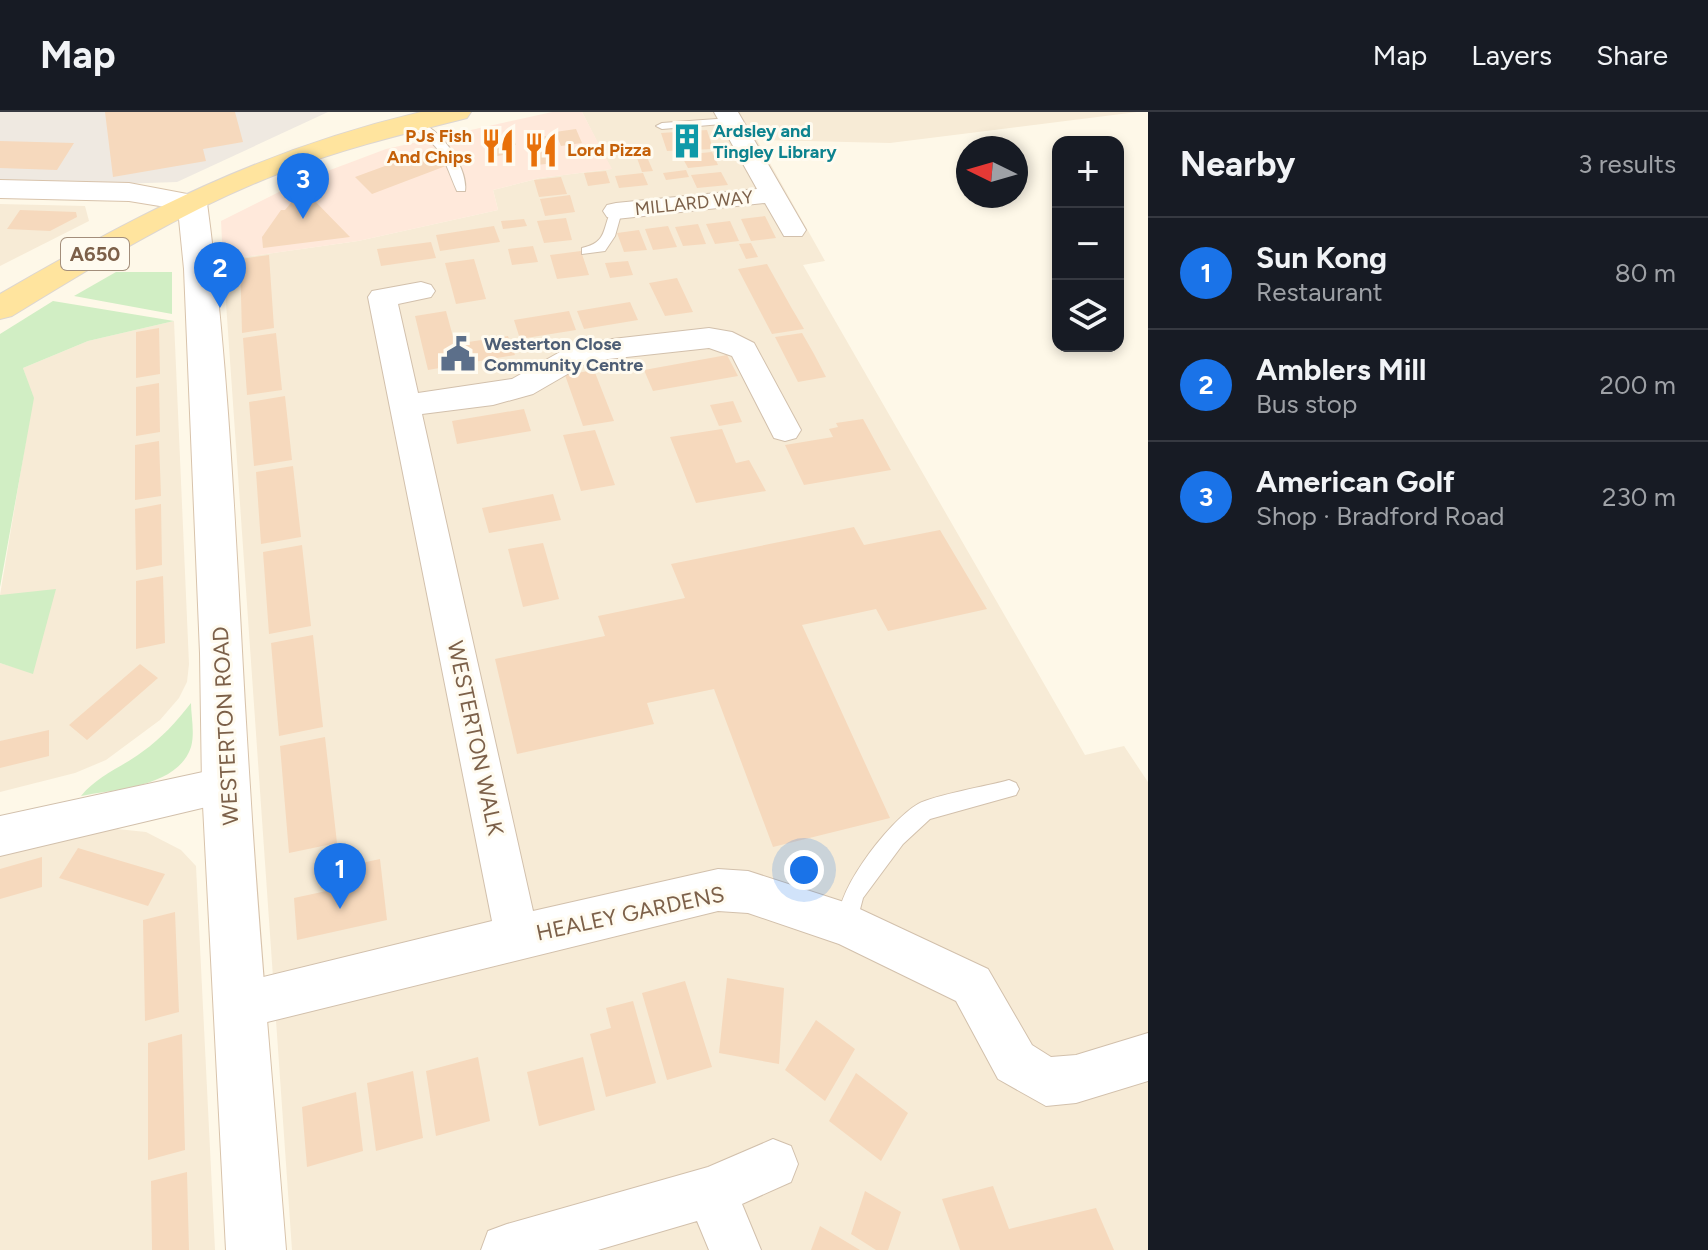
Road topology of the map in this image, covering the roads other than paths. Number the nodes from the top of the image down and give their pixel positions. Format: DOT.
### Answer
graph roads {
  1 [pos="457,112"];
  2 [pos="728,116"];
  3 [pos="412,122"];
  4 [pos="662,126"];
  5 [pos="461,188"];
  6 [pos="0,189"];
  7 [pos="772,195"];
  8 [pos="192,203"];
  9 [pos="616,211"];
  10 [pos="793,230"];
  11 [pos="587,251"];
  12 [pos="421,291"];
  13 [pos="0,308"];
  14 [pos="405,406"];
  15 [pos="785,430"];
  16 [pos="226,786"];
  17 [pos="1009,789"];
  18 [pos="0,836"];
  19 [pos="847,925"];
  20 [pos="517,937"];
  21 [pos="239,1006"];
  22 [pos="1148,1057"];
  23 [pos="773,1164"];
  24 [pos="711,1192"];
  25 [pos="256,1250"];
  26 [pos="507,1250"];
  27 [pos="735,1250"];
  1 -- 3 [label="main road, A650"];
  2 -- 4 [label="lane"];
  2 -- 7 [label="street"];
  3 -- 5 [label="lane"];
  3 -- 8 [label="main road, A650"];
  6 -- 8 [label="street"];
  7 -- 9 [label="street, MILLARD WAY"];
  7 -- 10 [label="street"];
  8 -- 13 [label="main road, A650"];
  8 -- 16 [label="street, WESTERTON ROAD"];
  9 -- 11 [label="lane"];
  12 -- 14 [label="street, WESTERTON WALK"];
  14 -- 15 [label="street"];
  14 -- 20 [label="street, WESTERTON WALK"];
  16 -- 18 [label="street"];
  16 -- 21 [label="street, WESTERTON ROAD"];
  17 -- 19 [label="lane"];
  19 -- 20 [label="street, HEALEY GARDENS"];
  19 -- 22 [label="street, HEALEY GARDENS"];
  20 -- 21 [label="street"];
  21 -- 25 [label="street, WESTERTON ROAD"];
  23 -- 24 [label="street"];
  24 -- 26 [label="street"];
  24 -- 27 [label="street"];
}
